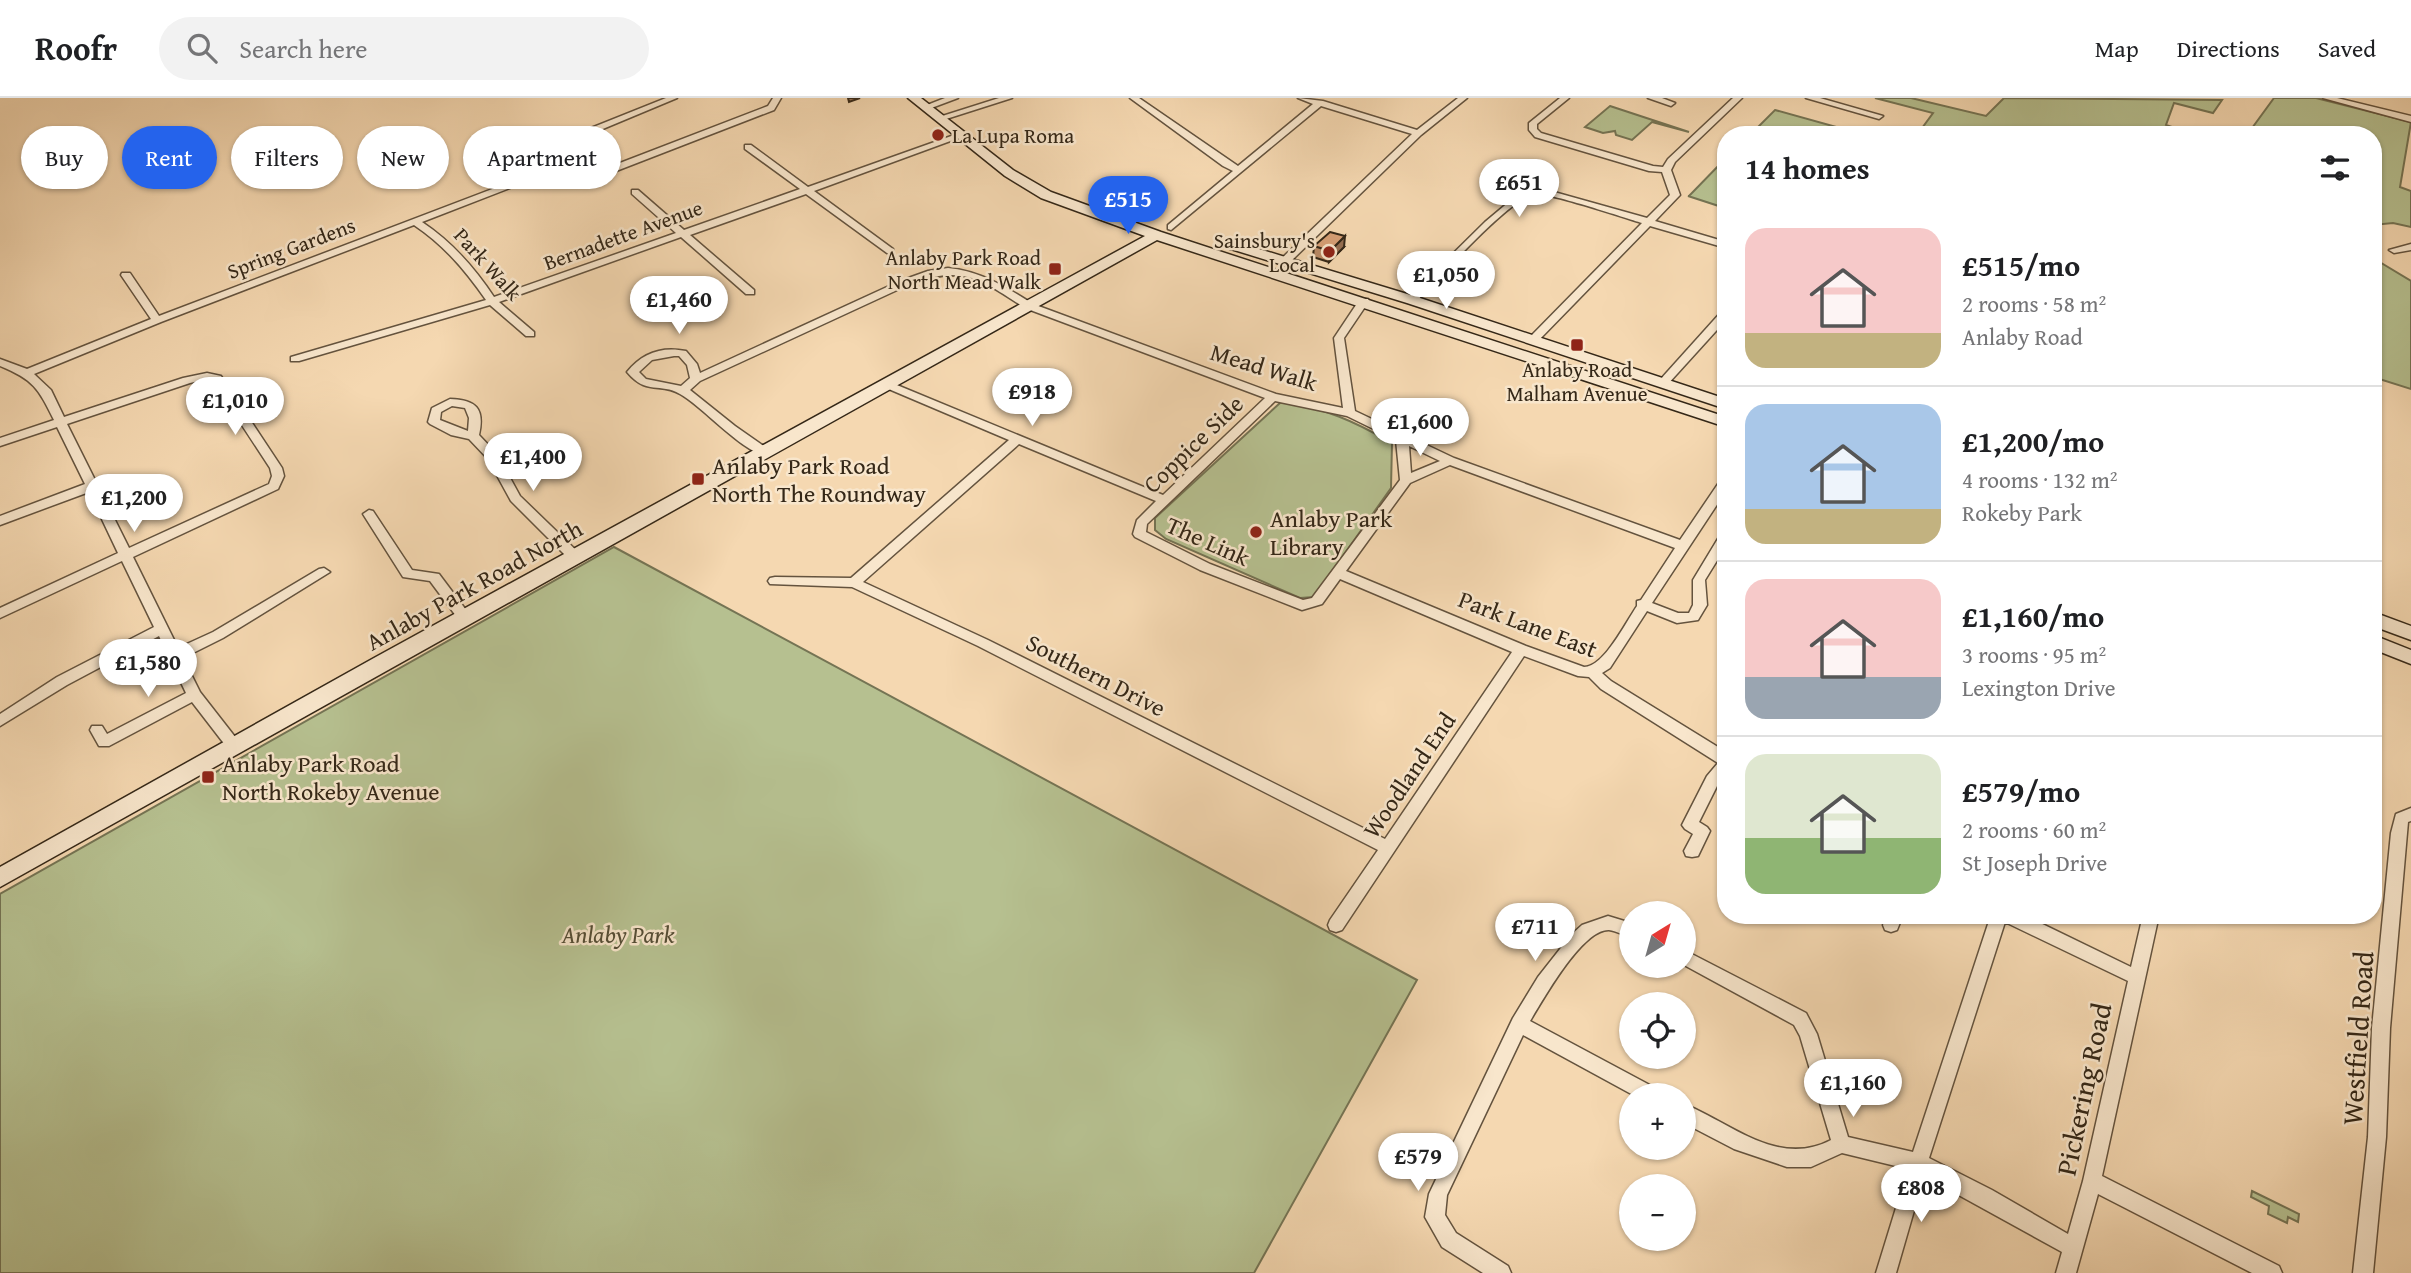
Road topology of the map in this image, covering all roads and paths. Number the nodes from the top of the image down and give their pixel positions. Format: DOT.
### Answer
graph roads {
  1 [pos="673,98"];
  2 [pos="777,98"];
  3 [pos="914,98"];
  4 [pos="954,98"];
  5 [pos="1008,98"];
  6 [pos="1134,98"];
  7 [pos="1302,98"];
  8 [pos="1462,98"];
  9 [pos="1738,98"];
  10 [pos="1810,98"];
  11 [pos="2327,98"];
  12 [pos="1657,99"];
  13 [pos="1567,100"];
  14 [pos="2360,102"];
  15 [pos="1320,103"];
  16 [pos="1671,103"];
  17 [pos="926,107"];
  18 [pos="1879,116"];
  19 [pos="940,118"];
  20 [pos="2411,119"];
  21 [pos="604,126"];
  22 [pos="1418,133"];
  23 [pos="960,136"];
  24 [pos="748,147"];
  25 [pos="621,166"];
  26 [pos="1239,170"];
  27 [pos="1666,170"];
  28 [pos="808,188"];
  29 [pos="501,189"];
  30 [pos="635,192"];
  31 [pos="416,222"];
  32 [pos="1648,223"];
  33 [pos="1163,231"];
  34 [pos="684,234"];
  35 [pos="1717,242"];
  36 [pos="890,251"];
  37 [pos="1285,261"];
  38 [pos="127,275"];
  39 [pos="750,292"];
  40 [pos="1412,300"];
  41 [pos="492,301"];
  42 [pos="1364,301"];
  43 [pos="1029,306"];
  44 [pos="156,320"];
  45 [pos="1717,323"];
  46 [pos="530,334"];
  47 [pos="1533,340"];
  48 [pos="295,359"];
  49 [pos="0,362"];
  50 [pos="27,373"];
  51 [pos="696,379"];
  52 [pos="1663,383"];
  53 [pos="887,385"];
  54 [pos="682,390"];
  55 [pos="1273,397"];
  56 [pos="1717,401"];
  57 [pos="1350,413"];
  58 [pos="1717,419"];
  59 [pos="61,422"];
  60 [pos="474,436"];
  61 [pos="1402,438"];
  62 [pos="1017,439"];
  63 [pos="0,442"];
  64 [pos="764,452"];
  65 [pos="1450,461"];
  66 [pos="1406,480"];
  67 [pos="90,487"];
  68 [pos="1717,494"];
  69 [pos="1164,500"];
  70 [pos="369,514"];
  71 [pos="0,521"];
  72 [pos="1141,523"];
  73 [pos="1681,545"];
  74 [pos="1717,550"];
  75 [pos="126,554"];
  76 [pos="575,557"];
  77 [pos="324,572"];
  78 [pos="1338,573"];
  79 [pos="775,581"];
  80 [pos="854,583"];
  81 [pos="1642,604"];
  82 [pos="0,613"];
  83 [pos="464,617"];
  84 [pos="2382,623"];
  85 [pos="161,629"];
  86 [pos="2411,634"];
  87 [pos="2382,646"];
  88 [pos="1521,650"];
  89 [pos="176,655"];
  90 [pos="2411,657"];
  91 [pos="1592,672"];
  92 [pos="194,695"];
  93 [pos="0,721"];
  94 [pos="97,730"];
  95 [pos="234,746"];
  96 [pos="1717,756"];
  97 [pos="1717,774"];
  98 [pos="2411,814"];
  99 [pos="1387,847"];
  100 [pos="1692,850"];
  101 [pos="2404,861"];
  102 [pos="0,878"];
  103 [pos="1996,924"];
  104 [pos="2026,924"];
  105 [pos="2149,924"];
  106 [pos="1336,925"];
  107 [pos="1619,926"];
  108 [pos="1696,963"];
  109 [pos="2136,977"];
  110 [pos="1519,1024"];
  111 [pos="1629,1083"];
  112 [pos="1696,1119"];
  113 [pos="1841,1143"];
  114 [pos="1919,1163"];
  115 [pos="2092,1181"];
  116 [pos="2072,1247"];
  117 [pos="1501,1273"];
  118 [pos="1886,1273"];
  119 [pos="2066,1273"];
  120 [pos="2272,1273"];
  121 [pos="2363,1273"];
  1 -- 21 [label="street"];
  2 -- 25 [label="street"];
  3 -- 17 [label="main road"];
  4 -- 17 [label="street"];
  5 -- 19 [label="street"];
  6 -- 26 [label="street"];
  7 -- 15 [label="street"];
  8 -- 22 [label="street"];
  9 -- 27 [label="street"];
  10 -- 18 [label="street"];
  11 -- 14 [label="street"];
  12 -- 16 [label="street"];
  13 -- 27 [label="street"];
  14 -- 20 [label="street"];
  15 -- 22 [label="street"];
  15 -- 26 [label="street"];
  17 -- 19 [label="main road"];
  19 -- 23 [label="main road"];
  22 -- 37 [label="street"];
  23 -- 28 [label="street, Bernadette Avenue"];
  23 -- 33 [label="main road"];
  24 -- 28 [label="street"];
  26 -- 33 [label="street"];
  27 -- 32 [label="street"];
  28 -- 34 [label="street, Bernadette Avenue"];
  28 -- 36 [label="street"];
  29 -- 31 [label="street, Spring Gardens"];
  30 -- 34 [label="street"];
  31 -- 41 [label="street, Park Walk"];
  31 -- 44 [label="street, Spring Gardens"];
  32 -- 35 [label="street"];
  32 -- 40 [label="street"];
  32 -- 47 [label="street"];
  33 -- 37 [label="main road"];
  33 -- 42 [label="main road"];
  33 -- 43 [label="main road, Anlaby Park Road North"];
  34 -- 39 [label="street"];
  34 -- 41 [label="street, Bernadette Avenue"];
  37 -- 40 [label="main road"];
  38 -- 44 [label="street"];
  40 -- 47 [label="main road"];
  41 -- 46 [label="street, Park Walk"];
  41 -- 48 [label="street, Bernadette Avenue"];
  42 -- 57 [label="street"];
  42 -- 58 [label="main road"];
  43 -- 51 [label="street, Mead Walk"];
  43 -- 53 [label="main road, Anlaby Park Road North"];
  43 -- 55 [label="street, Mead Walk"];
  44 -- 50 [label="street, Spring Gardens"];
  45 -- 52 [label="street"];
  47 -- 52 [label="main road"];
  49 -- 50 [label="street"];
  50 -- 59 [label="street"];
  51 -- 54 [label="street, Mead Walk"];
  51 -- 54 [label="street"];
  52 -- 56 [label="main road"];
  53 -- 62 [label="street"];
  53 -- 64 [label="main road, Anlaby Park Road North"];
  54 -- 64 [label="street"];
  55 -- 57 [label="street, Mead Walk"];
  55 -- 69 [label="street, Coppice Side"];
  57 -- 61 [label="street, Mead Walk"];
  59 -- 63 [label="street"];
  59 -- 67 [label="street"];
  59 -- 75 [label="street"];
  60 -- 76 [label="street"];
  61 -- 65 [label="street, Mead Walk"];
  61 -- 66 [label="street"];
  62 -- 69 [label="street"];
  62 -- 80 [label="street"];
  64 -- 76 [label="main road, Anlaby Park Road North"];
  65 -- 66 [label="street"];
  65 -- 73 [label="street, Mead Walk"];
  66 -- 78 [label="street"];
  67 -- 71 [label="street"];
  67 -- 75 [label="street"];
  68 -- 73 [label="street"];
  69 -- 72 [label="street, Coppice Side"];
  70 -- 83 [label="street"];
  72 -- 78 [label="street, The Link"];
  73 -- 81 [label="street"];
  74 -- 81 [label="street"];
  75 -- 82 [label="street"];
  75 -- 85 [label="street"];
  76 -- 83 [label="main road, Anlaby Park Road North"];
  77 -- 89 [label="street"];
  78 -- 88 [label="street, Park Lane East"];
  79 -- 80 [label="street, Southern Drive"];
  80 -- 99 [label="street, Southern Drive"];
  81 -- 91 [label="street"];
  83 -- 95 [label="main road, Anlaby Park Road North"];
  84 -- 86 [label="main road"];
  85 -- 89 [label="street"];
  85 -- 93 [label="street"];
  87 -- 90 [label="main road"];
  88 -- 91 [label="street, Park Lane East"];
  88 -- 99 [label="street, Woodland End"];
  89 -- 92 [label="street"];
  91 -- 96 [label="street, Park Lane East"];
  92 -- 94 [label="street"];
  92 -- 95 [label="street"];
  95 -- 102 [label="main road, Anlaby Park Road North"];
  97 -- 100 [label="street, Park Lane East"];
  98 -- 101 [label="street, Westfield Road"];
  99 -- 106 [label="street, Woodland End"];
  101 -- 121 [label="street, Westfield Road"];
  103 -- 114 [label="street"];
  104 -- 109 [label="street"];
  105 -- 109 [label="street, Pickering Road"];
  107 -- 110 [label="street"];
  108 -- 113 [label="street"];
  109 -- 115 [label="street, Pickering Road"];
  110 -- 111 [label="street"];
  110 -- 117 [label="street"];
  112 -- 113 [label="street"];
  113 -- 114 [label="street"];
  114 -- 116 [label="street"];
  114 -- 118 [label="street"];
  115 -- 116 [label="street, Pickering Road"];
  115 -- 120 [label="street"];
  116 -- 119 [label="street, Pickering Road"];
}
